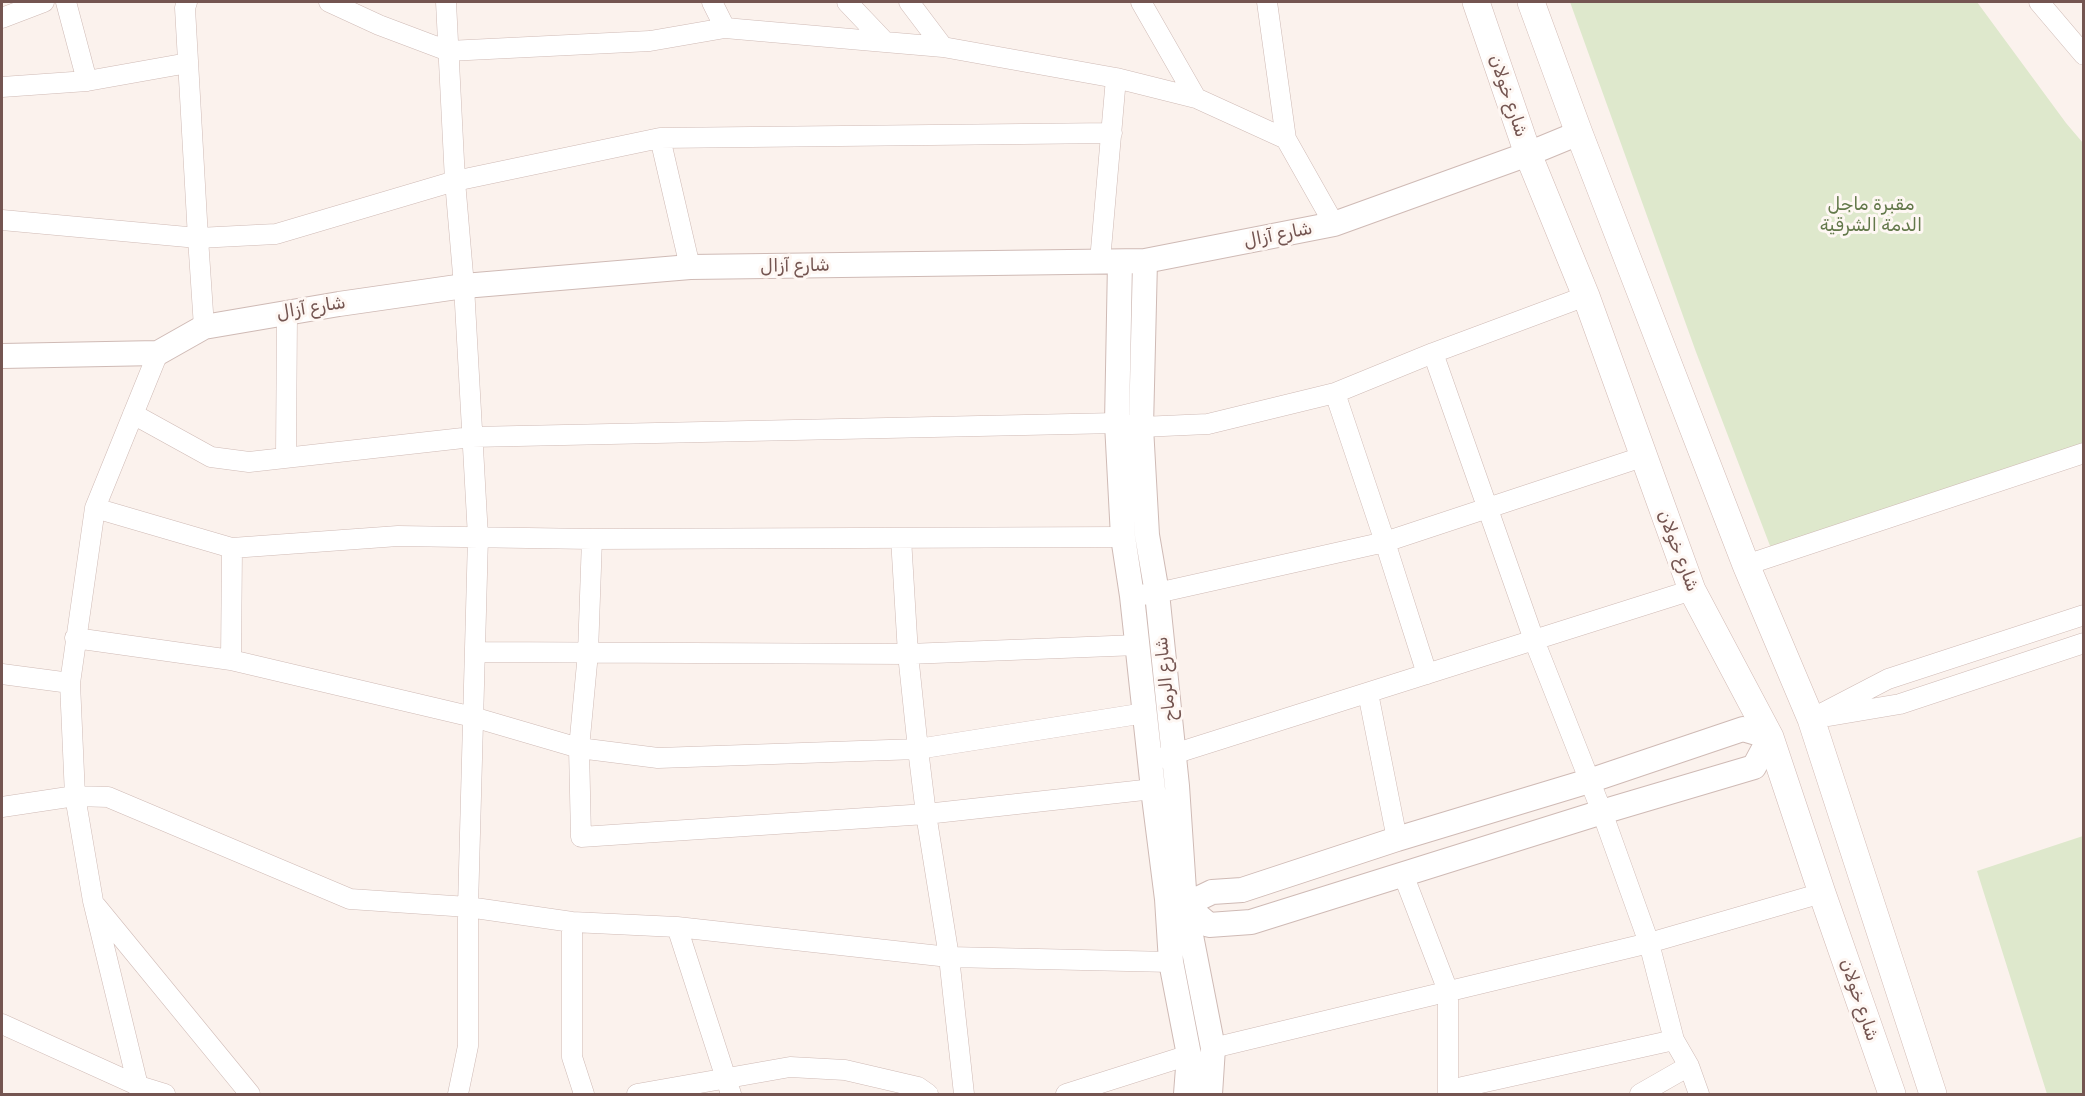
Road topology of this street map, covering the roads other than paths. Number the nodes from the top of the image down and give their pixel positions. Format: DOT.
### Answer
graph roads {
  1 [pos="44,2"];
  2 [pos="66,2"];
  3 [pos="187,2"];
  4 [pos="329,2"];
  5 [pos="446,2"];
  6 [pos="712,2"];
  7 [pos="847,2"];
  8 [pos="909,2"];
  9 [pos="1141,2"];
  10 [pos="1267,2"];
  11 [pos="1476,2"];
  12 [pos="1531,2"];
  13 [pos="2039,2"];
  14 [pos="2,18"];
  15 [pos="725,28"];
  16 [pos="885,42"];
  17 [pos="944,47"];
  18 [pos="448,51"];
  19 [pos="2084,55"];
  20 [pos="188,63"];
  21 [pos="1116,78"];
  22 [pos="87,81"];
  23 [pos="2,87"];
  24 [pos="1196,98"];
  25 [pos="1112,133"];
  26 [pos="1579,133"];
  27 [pos="660,138"];
  28 [pos="1286,139"];
  29 [pos="1528,154"];
  30 [pos="455,181"];
  31 [pos="2,220"];
  32 [pos="1334,224"];
  33 [pos="198,238"];
  34 [pos="1144,261"];
  35 [pos="1110,262"];
  36 [pos="690,267"];
  37 [pos="464,285"];
  38 [pos="1586,296"];
  39 [pos="287,312"];
  40 [pos="204,327"];
  41 [pos="158,353"];
  42 [pos="1433,353"];
  43 [pos="2,356"];
  44 [pos="1335,393"];
  45 [pos="133,414"];
  46 [pos="1117,423"];
  47 [pos="1141,427"];
  48 [pos="472,436"];
  49 [pos="2084,453"];
  50 [pos="1642,457"];
  51 [pos="286,458"];
  52 [pos="95,508"];
  53 [pos="1488,509"];
  54 [pos="478,537"];
  55 [pos="1123,537"];
  56 [pos="901,538"];
  57 [pos="592,539"];
  58 [pos="1385,542"];
  59 [pos="232,548"];
  60 [pos="1746,565"];
  61 [pos="1692,590"];
  62 [pos="1157,593"];
  63 [pos="1132,596"];
  64 [pos="2084,615"];
  65 [pos="75,638"];
  66 [pos="1534,640"];
  67 [pos="2084,643"];
  68 [pos="1138,645"];
  69 [pos="475,652"];
  70 [pos="588,653"];
  71 [pos="908,654"];
  72 [pos="231,660"];
  73 [pos="2,674"];
  74 [pos="1427,674"];
  75 [pos="70,683"];
  76 [pos="1368,693"];
  77 [pos="1145,713"];
  78 [pos="473,717"];
  79 [pos="1811,719"];
  80 [pos="1770,737"];
  81 [pos="579,748"];
  82 [pos="918,749"];
  83 [pos="1173,754"];
  84 [pos="1150,762"];
  85 [pos="1588,781"];
  86 [pos="1152,789"];
  87 [pos="75,796"];
  88 [pos="2,807"];
  89 [pos="1602,812"];
  90 [pos="926,814"];
  91 [pos="1396,839"];
  92 [pos="1403,874"];
  93 [pos="1822,893"];
  94 [pos="93,902"];
  95 [pos="1176,902"];
  96 [pos="468,907"];
  97 [pos="572,922"];
  98 [pos="677,927"];
  99 [pos="1649,943"];
  100 [pos="949,957"];
  101 [pos="1171,963"];
  102 [pos="1448,991"];
  103 [pos="2,1024"];
  104 [pos="1674,1040"];
  105 [pos="1213,1048"];
  106 [pos="1189,1055"];
  107 [pos="1689,1066"];
  108 [pos="729,1086"];
  109 [pos="139,1090"];
  110 [pos="1448,1092"];
  111 [pos="165,1095"];
  112 [pos="250,1095"];
  113 [pos="458,1095"];
  114 [pos="584,1095"];
  115 [pos="637,1095"];
  116 [pos="928,1095"];
  117 [pos="964,1095"];
  118 [pos="1066,1095"];
  119 [pos="1186,1095"];
  120 [pos="1210,1095"];
  121 [pos="1640,1095"];
  122 [pos="1700,1095"];
  123 [pos="1892,1095"];
  124 [pos="1933,1095"];
  1 -- 14 [label="street"];
  2 -- 22 [label="street"];
  3 -- 20 [label="street"];
  4 -- 18 [label="street"];
  5 -- 18 [label="street"];
  6 -- 15 [label="street"];
  7 -- 16 [label="street"];
  8 -- 17 [label="street"];
  9 -- 24 [label="street"];
  10 -- 28 [label="street"];
  11 -- 29 [label="main road, شارع خولان"];
  12 -- 26 [label="main road"];
  13 -- 19 [label="street"];
  15 -- 16 [label="street"];
  15 -- 18 [label="street"];
  16 -- 17 [label="street"];
  17 -- 21 [label="street"];
  18 -- 30 [label="street"];
  20 -- 22 [label="street"];
  20 -- 33 [label="street"];
  21 -- 24 [label="street"];
  21 -- 25 [label="street"];
  22 -- 23 [label="street"];
  24 -- 28 [label="street"];
  25 -- 27 [label="street"];
  25 -- 35 [label="street"];
  26 -- 29 [label="street, شارع آزال"];
  26 -- 60 [label="main road"];
  27 -- 30 [label="street"];
  27 -- 36 [label="street"];
  28 -- 32 [label="street"];
  29 -- 32 [label="street, شارع آزال"];
  29 -- 38 [label="main road, شارع خولان"];
  30 -- 33 [label="street"];
  30 -- 37 [label="street"];
  31 -- 33 [label="street"];
  32 -- 34 [label="street, شارع آزال"];
  33 -- 40 [label="street"];
  34 -- 35 [label="street, شارع آزال"];
  34 -- 47 [label="street, شارع الرماح"];
  35 -- 36 [label="street, شارع آزال"];
  35 -- 46 [label="street, شارع الرماح"];
  36 -- 37 [label="street, شارع آزال"];
  37 -- 39 [label="street, شارع آزال"];
  37 -- 48 [label="street"];
  38 -- 42 [label="street"];
  38 -- 50 [label="main road, شارع خولان"];
  39 -- 40 [label="street, شارع آزال"];
  39 -- 51 [label="street"];
  40 -- 41 [label="street, شارع آزال"];
  41 -- 43 [label="street, شارع آزال"];
  41 -- 45 [label="street"];
  42 -- 44 [label="street"];
  42 -- 53 [label="street"];
  44 -- 47 [label="street"];
  44 -- 58 [label="street"];
  45 -- 51 [label="street"];
  45 -- 52 [label="street"];
  46 -- 47 [label="street"];
  46 -- 48 [label="street"];
  46 -- 55 [label="street, شارع الرماح"];
  47 -- 62 [label="street, شارع الرماح"];
  48 -- 51 [label="street"];
  48 -- 54 [label="street"];
  49 -- 60 [label="street"];
  50 -- 53 [label="street"];
  50 -- 61 [label="main road, شارع خولان"];
  52 -- 59 [label="street"];
  52 -- 65 [label="street"];
  53 -- 58 [label="street"];
  53 -- 66 [label="street"];
  54 -- 57 [label="street"];
  54 -- 59 [label="street"];
  54 -- 69 [label="street"];
  55 -- 56 [label="street"];
  55 -- 63 [label="street, شارع الرماح"];
  56 -- 57 [label="street"];
  56 -- 71 [label="street"];
  57 -- 70 [label="street"];
  58 -- 62 [label="street"];
  58 -- 74 [label="street"];
  59 -- 72 [label="street"];
  60 -- 79 [label="main road"];
  61 -- 66 [label="street"];
  61 -- 80 [label="main road, شارع خولان"];
  62 -- 63 [label="street"];
  62 -- 83 [label="street, شارع الرماح"];
  63 -- 68 [label="street, شارع الرماح"];
  64 -- 79 [label="street"];
  65 -- 72 [label="street"];
  65 -- 75 [label="street"];
  66 -- 74 [label="street"];
  66 -- 85 [label="street"];
  67 -- 79 [label="street"];
  68 -- 71 [label="street"];
  68 -- 77 [label="street, شارع الرماح"];
  69 -- 70 [label="street"];
  69 -- 78 [label="street"];
  70 -- 71 [label="street"];
  70 -- 81 [label="street"];
  71 -- 82 [label="street"];
  72 -- 78 [label="street"];
  73 -- 75 [label="street"];
  74 -- 76 [label="street"];
  75 -- 87 [label="street"];
  76 -- 83 [label="street"];
  76 -- 91 [label="street"];
  77 -- 82 [label="street"];
  77 -- 84 [label="street, شارع الرماح"];
  78 -- 81 [label="street"];
  78 -- 96 [label="street"];
  79 -- 80 [label="main road"];
  79 -- 124 [label="main road"];
  80 -- 85 [label="street"];
  80 -- 89 [label="street"];
  80 -- 93 [label="main road, شارع خولان"];
  81 -- 82 [label="street"];
  81 -- 90 [label="street"];
  82 -- 90 [label="street"];
  83 -- 84 [label="street"];
  83 -- 95 [label="street, شارع الرماح"];
  84 -- 86 [label="street, شارع الرماح"];
  85 -- 89 [label="street"];
  85 -- 91 [label="street"];
  86 -- 90 [label="street"];
  86 -- 95 [label="street, شارع الرماح"];
  87 -- 88 [label="street"];
  87 -- 94 [label="street"];
  87 -- 96 [label="street"];
  89 -- 92 [label="street"];
  89 -- 99 [label="street"];
  90 -- 100 [label="street"];
  91 -- 95 [label="street"];
  92 -- 95 [label="street"];
  92 -- 102 [label="street"];
  93 -- 99 [label="street"];
  93 -- 123 [label="main road, شارع خولان"];
  94 -- 109 [label="street"];
  94 -- 112 [label="street"];
  95 -- 101 [label="street, شارع الرماح"];
  95 -- 105 [label="street, شارع الرماح"];
  96 -- 97 [label="street"];
  96 -- 113 [label="street"];
  97 -- 98 [label="street"];
  97 -- 114 [label="street"];
  98 -- 100 [label="street"];
  98 -- 108 [label="street"];
  99 -- 102 [label="street"];
  99 -- 104 [label="street"];
  100 -- 101 [label="street"];
  100 -- 117 [label="street"];
  101 -- 106 [label="street, شارع الرماح"];
  102 -- 105 [label="street"];
  102 -- 110 [label="street"];
  103 -- 109 [label="street"];
  104 -- 107 [label="street"];
  104 -- 110 [label="street"];
  105 -- 106 [label="street"];
  105 -- 120 [label="street, شارع الرماح"];
  106 -- 118 [label="street"];
  106 -- 119 [label="street, شارع الرماح"];
  107 -- 121 [label="street"];
  107 -- 122 [label="street"];
  108 -- 115 [label="street"];
  108 -- 116 [label="street"];
  109 -- 111 [label="street"];
}
